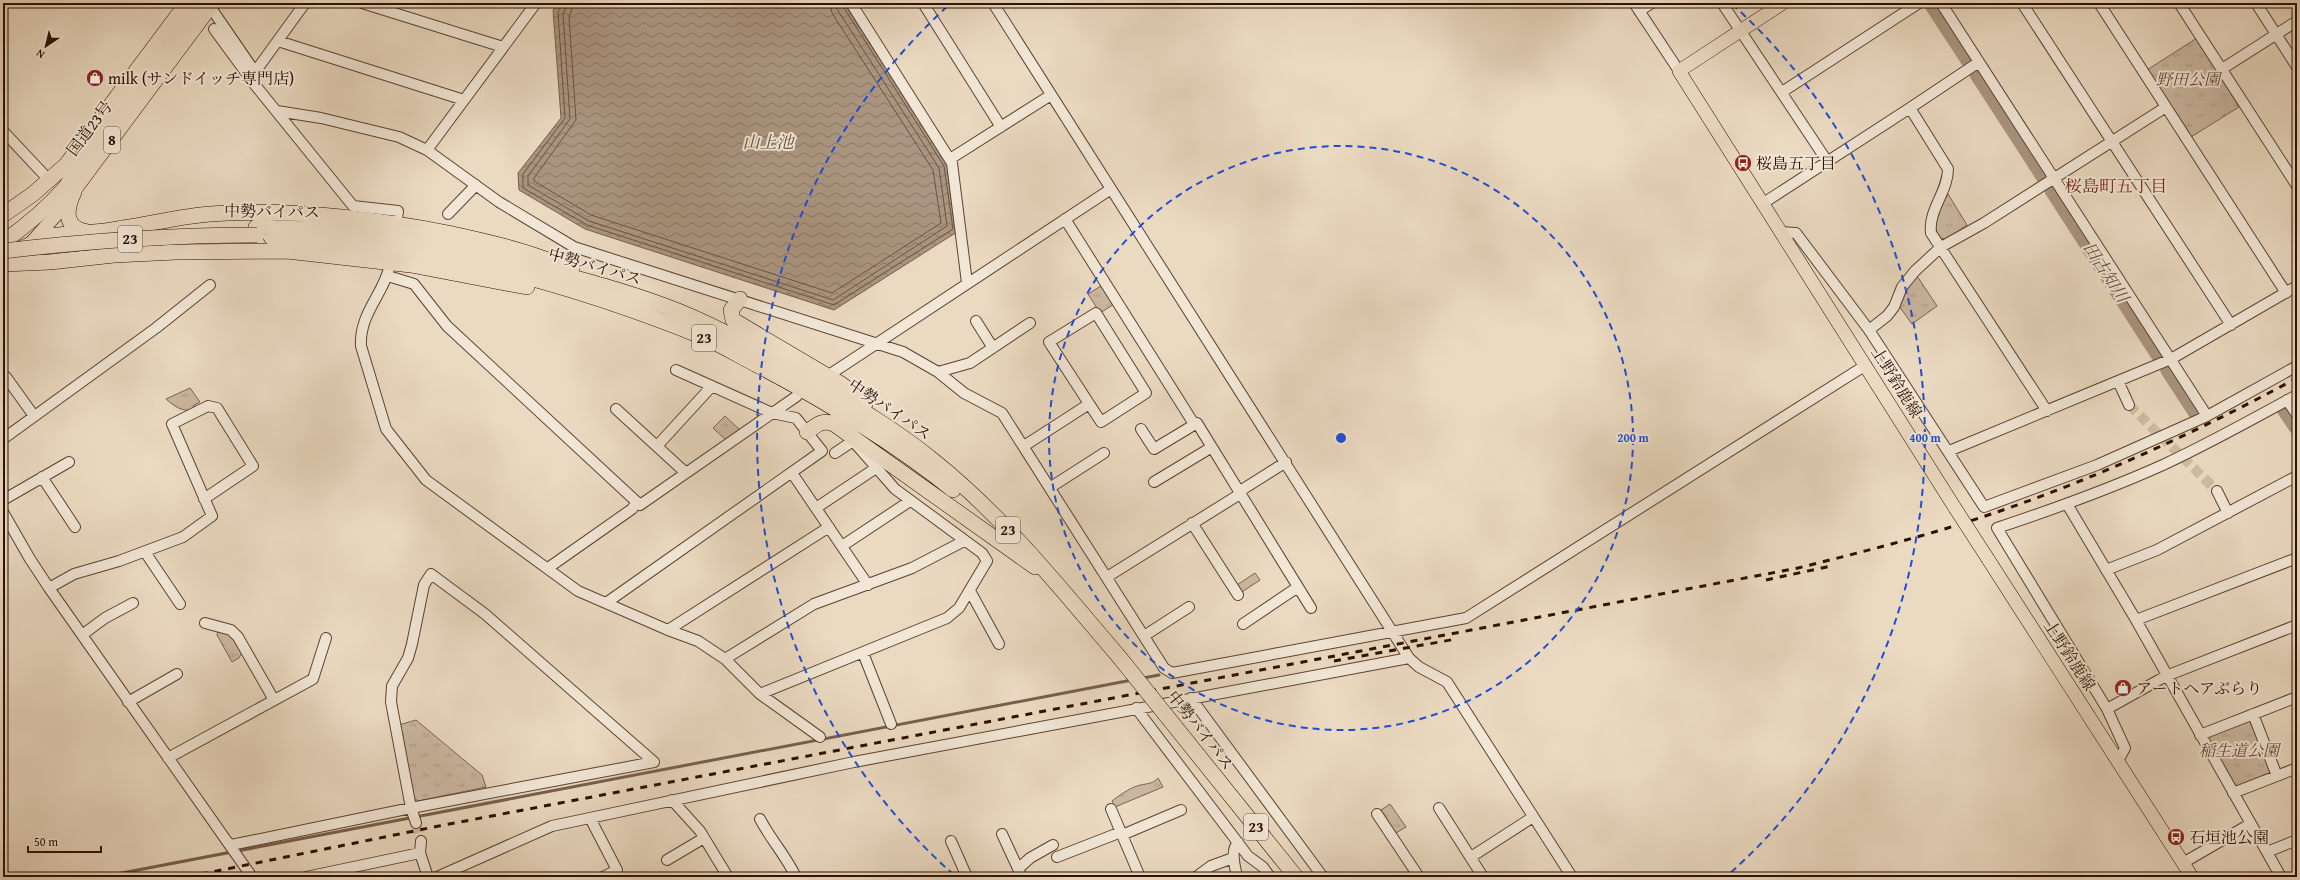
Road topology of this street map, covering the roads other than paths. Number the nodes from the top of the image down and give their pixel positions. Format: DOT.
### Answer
graph roads {
  1 [pos="187,3"];
  2 [pos="305,3"];
  3 [pos="362,3"];
  4 [pos="536,3"];
  5 [pos="851,3"];
  6 [pos="922,3"];
  7 [pos="993,3"];
  8 [pos="1652,3"];
  9 [pos="1722,3"];
  10 [pos="1783,3"];
  11 [pos="1919,3"];
  12 [pos="1941,3"];
  13 [pos="2022,3"];
  14 [pos="2100,3"];
  15 [pos="2179,3"];
  16 [pos="2256,3"];
  17 [pos="210,5"];
  18 [pos="1637,7"];
  19 [pos="2297,21"];
  20 [pos="214,29"];
  21 [pos="1740,31"];
  22 [pos="2276,34"];
  23 [pos="278,42"];
  24 [pos="503,47"];
  25 [pos="1979,62"];
  26 [pos="2297,67"];
  27 [pos="2222,70"];
  28 [pos="1679,71"];
  29 [pos="255,72"];
  30 [pos="256,85"];
  31 [pos="1782,92"];
  32 [pos="1051,95"];
  33 [pos="464,100"];
  34 [pos="2166,107"];
  35 [pos="1910,108"];
  36 [pos="277,112"];
  37 [pos="1001,126"];
  38 [pos="3,131"];
  39 [pos="2112,140"];
  40 [pos="427,150"];
  41 [pos="950,159"];
  42 [pos="1827,161"];
  43 [pos="2054,179"];
  44 [pos="50,181"];
  45 [pos="476,185"];
  46 [pos="2297,186"];
  47 [pos="1111,189"];
  48 [pos="74,192"];
  49 [pos="1762,204"];
  50 [pos="8,212"];
  51 [pos="448,214"];
  52 [pos="397,218"];
  53 [pos="1065,219"];
  54 [pos="3,222"];
  55 [pos="256,231"];
  56 [pos="87,232"];
  57 [pos="1780,232"];
  58 [pos="3,243"];
  59 [pos="31,243"];
  60 [pos="1941,247"];
  61 [pos="3,251"];
  62 [pos="390,264"];
  63 [pos="5,265"];
  64 [pos="388,276"];
  65 [pos="966,283"];
  66 [pos="210,284"];
  67 [pos="604,286"];
  68 [pos="2297,286"];
  69 [pos="2286,293"];
  70 [pos="740,299"];
  71 [pos="610,303"];
  72 [pos="976,321"];
  73 [pos="1030,323"];
  74 [pos="2231,325"];
  75 [pos="1869,330"];
  76 [pos="876,343"];
  77 [pos="993,348"];
  78 [pos="2171,359"];
  79 [pos="1866,364"];
  80 [pos="2297,366"];
  81 [pos="676,370"];
  82 [pos="832,372"];
  83 [pos="938,372"];
  84 [pos="6,377"];
  85 [pos="2118,381"];
  86 [pos="712,386"];
  87 [pos="2297,395"];
  88 [pos="797,396"];
  89 [pos="2288,400"];
  90 [pos="1089,404"];
  91 [pos="2129,405"];
  92 [pos="616,409"];
  93 [pos="2047,411"];
  94 [pos="772,413"];
  95 [pos="2297,415"];
  96 [pos="34,416"];
  97 [pos="2207,416"];
  98 [pos="1194,424"];
  99 [pos="1141,429"];
  100 [pos="807,432"];
  101 [pos="3,439"];
  102 [pos="657,446"];
  103 [pos="1024,446"];
  104 [pos="1212,447"];
  105 [pos="919,450"];
  106 [pos="1949,451"];
  107 [pos="835,453"];
  108 [pos="1104,453"];
  109 [pos="69,462"];
  110 [pos="1286,462"];
  111 [pos="876,468"];
  112 [pos="686,473"];
  113 [pos="792,473"];
  114 [pos="2297,476"];
  115 [pos="42,477"];
  116 [pos="1154,482"];
  117 [pos="1051,487"];
  118 [pos="2217,491"];
  119 [pos="1240,493"];
  120 [pos="204,499"];
  121 [pos="3,500"];
  122 [pos="910,501"];
  123 [pos="637,502"];
  124 [pos="2067,504"];
  125 [pos="816,508"];
  126 [pos="3,512"];
  127 [pos="2228,513"];
  128 [pos="1192,523"];
  129 [pos="75,527"];
  130 [pos="829,527"];
  131 [pos="964,541"];
  132 [pos="842,546"];
  133 [pos="145,552"];
  134 [pos="2297,558"];
  135 [pos="548,568"];
  136 [pos="1039,570"];
  137 [pos="2106,570"];
  138 [pos="1107,577"];
  139 [pos="868,585"];
  140 [pos="1298,587"];
  141 [pos="49,588"];
  142 [pos="970,591"];
  143 [pos="1238,595"];
  144 [pos="134,603"];
  145 [pos="606,603"];
  146 [pos="180,604"];
  147 [pos="1076,606"];
  148 [pos="1189,607"];
  149 [pos="1311,608"];
  150 [pos="2136,620"];
  151 [pos="205,623"];
  152 [pos="1243,624"];
  153 [pos="2297,625"];
  154 [pos="668,630"];
  155 [pos="1394,633"];
  156 [pos="82,635"];
  157 [pos="1144,636"];
  158 [pos="326,638"];
  159 [pos="999,644"];
  160 [pos="863,653"];
  161 [pos="1410,658"];
  162 [pos="726,659"];
  163 [pos="177,674"];
  164 [pos="2166,676"];
  165 [pos="760,694"];
  166 [pos="2297,697"];
  167 [pos="1191,698"];
  168 [pos="274,700"];
  169 [pos="128,702"];
  170 [pos="1136,708"];
  171 [pos="2106,709"];
  172 [pos="2253,714"];
  173 [pos="891,724"];
  174 [pos="2200,735"];
  175 [pos="820,737"];
  176 [pos="168,758"];
  177 [pos="2118,761"];
  178 [pos="2297,768"];
  179 [pos="2277,776"];
  180 [pos="2233,793"];
  181 [pos="672,800"];
  182 [pos="1111,808"];
  183 [pos="1439,808"];
  184 [pos="1182,810"];
  185 [pos="1377,814"];
  186 [pos="414,816"];
  187 [pos="1533,817"];
  188 [pos="590,818"];
  189 [pos="760,819"];
  190 [pos="2250,824"];
  191 [pos="1002,834"];
  192 [pos="1122,834"];
  193 [pos="704,838"];
  194 [pos="2297,840"];
  195 [pos="421,841"];
  196 [pos="951,841"];
  197 [pos="1238,842"];
  198 [pos="1053,845"];
  199 [pos="234,850"];
  200 [pos="2267,852"];
  201 [pos="420,854"];
  202 [pos="1057,857"];
  203 [pos="1471,857"];
  204 [pos="1233,858"];
  205 [pos="667,860"];
  206 [pos="2183,863"];
  207 [pos="1018,874"];
  208 [pos="252,877"];
  209 [pos="306,877"];
  210 [pos="428,877"];
  211 [pos="437,877"];
  212 [pos="603,877"];
  213 [pos="728,877"];
  214 [pos="796,877"];
  215 [pos="967,877"];
  216 [pos="1140,877"];
  217 [pos="1196,877"];
  218 [pos="1237,877"];
  219 [pos="1270,877"];
  220 [pos="1296,877"];
  221 [pos="1323,877"];
  222 [pos="1419,877"];
  223 [pos="1483,877"];
  224 [pos="1572,877"];
  225 [pos="2192,877"];
  226 [pos="2281,877"];
  1 -- 44 [label="highway, 国道23号"];
  2 -- 23 [label="street"];
  3 -- 24 [label="street"];
  4 -- 24 [label="street"];
  5 -- 41 [label="street"];
  6 -- 37 [label="street"];
  7 -- 32 [label="street"];
  8 -- 18 [label="street"];
  9 -- 21 [label="street"];
  10 -- 21 [label="main road"];
  11 -- 31 [label="street"];
  12 -- 25 [label="street"];
  13 -- 39 [label="street"];
  14 -- 34 [label="street"];
  15 -- 27 [label="street"];
  16 -- 22 [label="street"];
  17 -- 29 [label="street"];
  17 -- 48 [label="main road, 8"];
  17 -- 58 [label="highway, 国道23号 / 23"];
  18 -- 28 [label="street"];
  19 -- 22 [label="street"];
  20 -- 30 [label="street"];
  21 -- 28 [label="main road"];
  21 -- 31 [label="street"];
  22 -- 26 [label="street"];
  22 -- 27 [label="street"];
  23 -- 29 [label="street"];
  23 -- 33 [label="street"];
  24 -- 33 [label="street"];
  25 -- 35 [label="street"];
  25 -- 43 [label="street"];
  27 -- 46 [label="street"];
  28 -- 49 [label="main road, 上野鈴鹿線"];
  29 -- 30 [label="street"];
  30 -- 36 [label="street"];
  31 -- 42 [label="street"];
  32 -- 37 [label="street"];
  32 -- 47 [label="street"];
  33 -- 40 [label="street"];
  34 -- 39 [label="street"];
  34 -- 69 [label="street"];
  35 -- 42 [label="street"];
  35 -- 60 [label="street"];
  36 -- 40 [label="street"];
  36 -- 52 [label="street"];
  37 -- 41 [label="street"];
  38 -- 44 [label="street"];
  39 -- 43 [label="street"];
  39 -- 74 [label="street"];
  40 -- 45 [label="street"];
  41 -- 65 [label="street"];
  42 -- 49 [label="street"];
  43 -- 60 [label="street"];
  43 -- 78 [label="street"];
  44 -- 50 [label="highway, 国道23号"];
  45 -- 51 [label="street"];
  45 -- 70 [label="street"];
  47 -- 53 [label="street"];
  47 -- 110 [label="street"];
  48 -- 56 [label="highway"];
  48 -- 59 [label="main road, 8"];
  49 -- 57 [label="main road, 上野鈴鹿線"];
  50 -- 54 [label="main road"];
  53 -- 65 [label="street"];
  53 -- 98 [label="street"];
  55 -- 58 [label="highway, 中勢バイパス / 23"];
  55 -- 61 [label="highway, 中勢バイパス / 23, bridge"];
  55 -- 67 [label="highway, 中勢バイパス / 23"];
  55 -- 71 [label="highway, 中勢バイパス / 23"];
  56 -- 59 [label="highway"];
  56 -- 67 [label="highway"];
  57 -- 75 [label="street"];
  57 -- 79 [label="main road, 上野鈴鹿線"];
  59 -- 63 [label="highway"];
  60 -- 75 [label="street"];
  60 -- 93 [label="street"];
  62 -- 64 [label="street"];
  63 -- 71 [label="highway"];
  64 -- 123 [label="street"];
  64 -- 135 [label="street"];
  65 -- 76 [label="street"];
  66 -- 96 [label="street"];
  67 -- 105 [label="highway, 中勢バイパス / 23"];
  68 -- 69 [label="street"];
  69 -- 74 [label="street"];
  70 -- 76 [label="street"];
  70 -- 105 [label="highway"];
  71 -- 136 [label="highway, 中勢バイパス / 23"];
  72 -- 77 [label="street"];
  73 -- 77 [label="street"];
  74 -- 78 [label="street"];
  75 -- 106 [label="street"];
  76 -- 82 [label="street"];
  76 -- 83 [label="street"];
  77 -- 83 [label="street"];
  78 -- 85 [label="street"];
  78 -- 97 [label="street"];
  79 -- 155 [label="street"];
  79 -- 177 [label="main road, 上野鈴鹿線, bridge"];
  80 -- 97 [label="street"];
  81 -- 86 [label="street"];
  83 -- 103 [label="street"];
  84 -- 96 [label="street"];
  85 -- 91 [label="street"];
  85 -- 93 [label="street"];
  86 -- 94 [label="street"];
  86 -- 102 [label="street"];
  87 -- 89 [label="street"];
  88 -- 94 [label="street"];
  89 -- 95 [label="street"];
  89 -- 124 [label="street"];
  90 -- 90 [label="street"];
  90 -- 103 [label="street"];
  92 -- 102 [label="street"];
  93 -- 106 [label="street"];
  94 -- 100 [label="street"];
  94 -- 112 [label="street"];
  96 -- 101 [label="street"];
  97 -- 106 [label="street"];
  98 -- 99 [label="street"];
  98 -- 104 [label="street"];
  100 -- 113 [label="street"];
  100 -- 136 [label="highway"];
  102 -- 112 [label="street"];
  103 -- 117 [label="street"];
  104 -- 116 [label="street"];
  104 -- 119 [label="street"];
  105 -- 147 [label="highway, 中勢バイパス / 23"];
  107 -- 111 [label="street"];
  108 -- 117 [label="street"];
  109 -- 115 [label="street"];
  110 -- 119 [label="street"];
  110 -- 155 [label="street"];
  111 -- 122 [label="street"];
  111 -- 125 [label="street"];
  112 -- 123 [label="street"];
  113 -- 125 [label="street"];
  113 -- 145 [label="street"];
  114 -- 127 [label="street"];
  115 -- 121 [label="street"];
  115 -- 129 [label="street"];
  117 -- 138 [label="street"];
  118 -- 127 [label="street"];
  119 -- 128 [label="street"];
  119 -- 140 [label="street"];
  120 -- 120 [label="street"];
  120 -- 133 [label="street"];
  122 -- 131 [label="street"];
  122 -- 132 [label="street"];
  123 -- 135 [label="street"];
  124 -- 137 [label="street"];
  124 -- 171 [label="street"];
  125 -- 130 [label="street"];
  126 -- 141 [label="street"];
  127 -- 137 [label="street"];
  128 -- 138 [label="street"];
  128 -- 143 [label="street"];
  130 -- 132 [label="street"];
  130 -- 154 [label="street"];
  131 -- 139 [label="street"];
  131 -- 142 [label="street"];
  132 -- 139 [label="street"];
  133 -- 141 [label="street"];
  133 -- 146 [label="street"];
  134 -- 150 [label="street"];
  135 -- 145 [label="street"];
  136 -- 147 [label="highway, 中勢バイパス / 23"];
  137 -- 150 [label="street"];
  138 -- 157 [label="street"];
  139 -- 162 [label="street"];
  140 -- 149 [label="street"];
  140 -- 152 [label="street"];
  141 -- 156 [label="street"];
  142 -- 159 [label="street"];
  142 -- 160 [label="street"];
  144 -- 156 [label="street"];
  145 -- 154 [label="street"];
  147 -- 220 [label="highway, 中勢バイパス / 23, bridge"];
  148 -- 157 [label="street"];
  150 -- 164 [label="street"];
  151 -- 168 [label="street"];
  153 -- 164 [label="street"];
  154 -- 162 [label="street"];
  155 -- 157 [label="street"];
  155 -- 161 [label="street"];
  156 -- 169 [label="street"];
  158 -- 168 [label="street"];
  160 -- 165 [label="street"];
  160 -- 173 [label="street"];
  161 -- 167 [label="street"];
  161 -- 187 [label="street"];
  162 -- 165 [label="street"];
  163 -- 169 [label="street"];
  164 -- 171 [label="street"];
  164 -- 174 [label="street"];
  165 -- 175 [label="street"];
  166 -- 172 [label="street"];
  167 -- 170 [label="street"];
  167 -- 221 [label="street"];
  168 -- 176 [label="street"];
  169 -- 176 [label="street"];
  170 -- 181 [label="street"];
  170 -- 197 [label="street"];
  171 -- 177 [label="street"];
  172 -- 174 [label="street"];
  172 -- 179 [label="street"];
  174 -- 180 [label="street"];
  176 -- 199 [label="street"];
  177 -- 206 [label="main road, 上野鈴鹿線"];
  178 -- 179 [label="street"];
  179 -- 180 [label="street"];
  180 -- 190 [label="street"];
  181 -- 188 [label="street"];
  181 -- 193 [label="street"];
  182 -- 192 [label="street"];
  183 -- 203 [label="street"];
  184 -- 192 [label="street"];
  185 -- 222 [label="street"];
  186 -- 186 [label="street"];
  186 -- 199 [label="street"];
  187 -- 203 [label="street"];
  187 -- 224 [label="street"];
  188 -- 211 [label="street"];
  188 -- 212 [label="street"];
  189 -- 214 [label="street"];
  190 -- 200 [label="street"];
  190 -- 206 [label="street"];
  191 -- 207 [label="street"];
  192 -- 202 [label="street"];
  192 -- 216 [label="street"];
  193 -- 205 [label="street"];
  193 -- 213 [label="street"];
  194 -- 200 [label="street"];
  195 -- 201 [label="street"];
  196 -- 215 [label="street"];
  197 -- 204 [label="street"];
  197 -- 219 [label="street"];
  198 -- 207 [label="street"];
  199 -- 208 [label="street"];
  200 -- 226 [label="street"];
  201 -- 209 [label="street"];
  201 -- 210 [label="street"];
  203 -- 223 [label="street"];
  204 -- 217 [label="street"];
  204 -- 218 [label="street"];
  206 -- 225 [label="main road, 上野鈴鹿線"];
}
